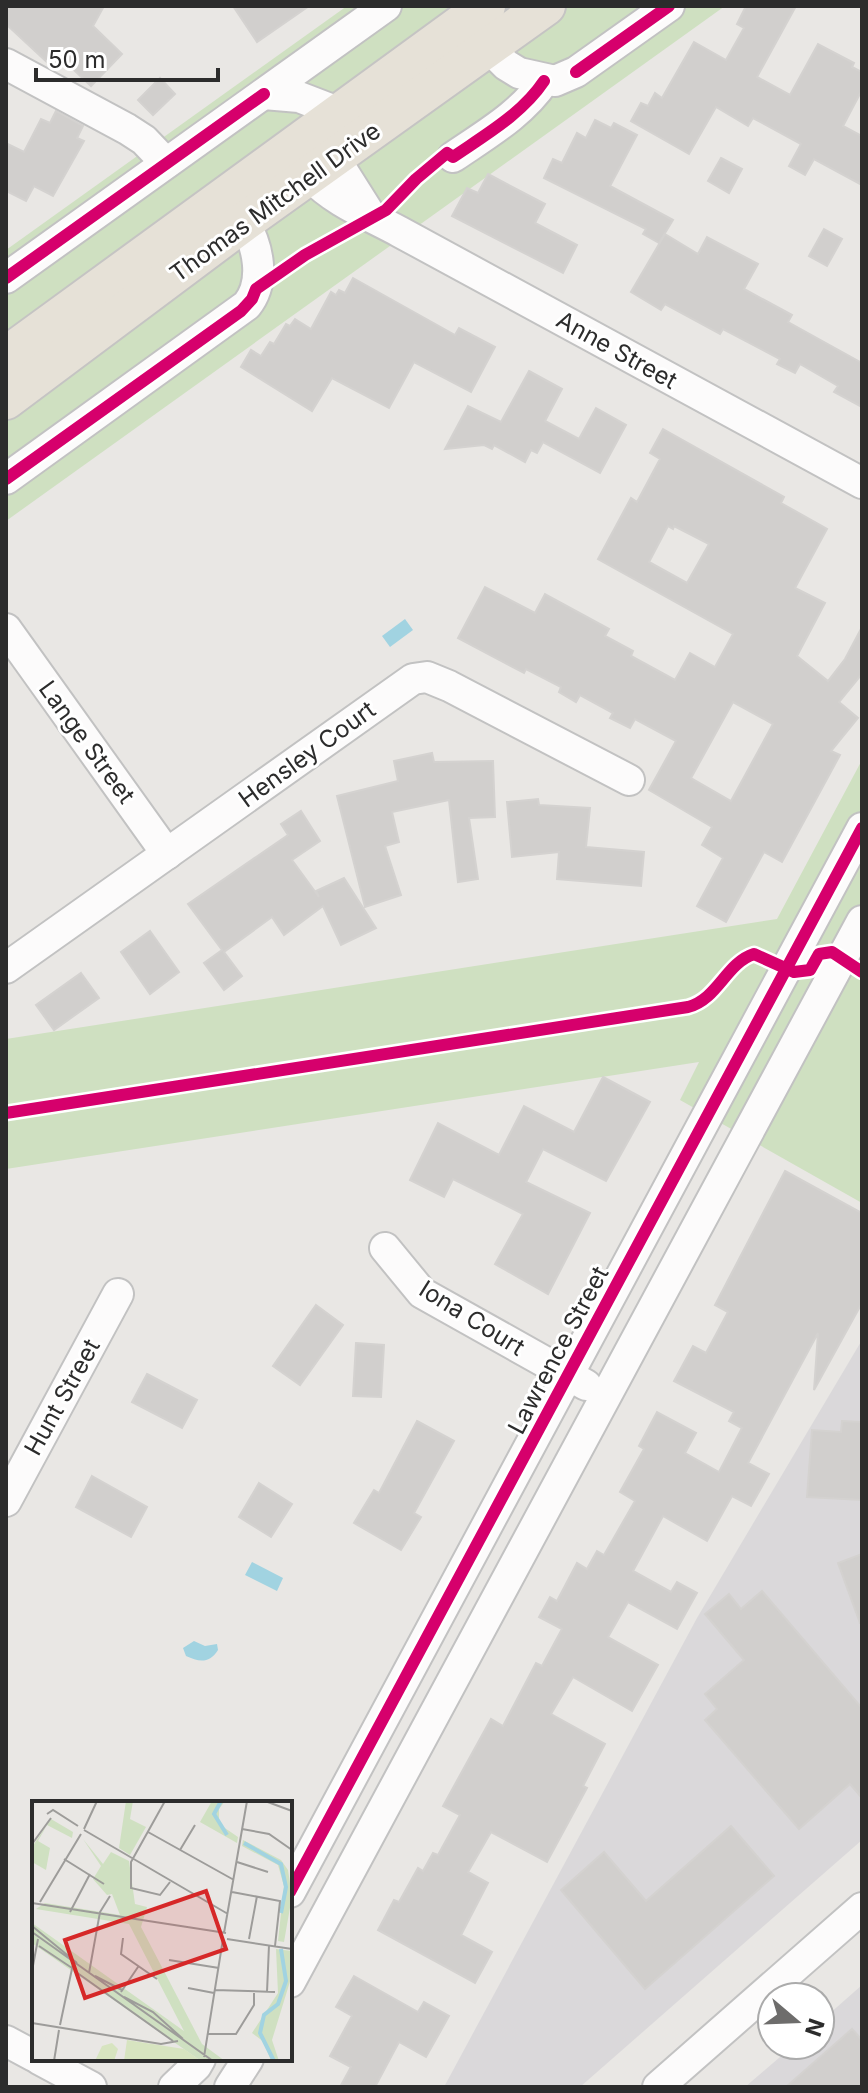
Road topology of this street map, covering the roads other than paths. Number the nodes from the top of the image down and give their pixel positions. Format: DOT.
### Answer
graph roads {
  1 [pos="386,6"];
  2 [pos="546,6"];
  3 [pos="669,6"];
  4 [pos="481,16"];
  5 [pos="6,64"];
  6 [pos="544,81"];
  7 [pos="264,94"];
  8 [pos="338,112"];
  9 [pos="303,138"];
  10 [pos="453,157"];
  11 [pos="166,163"];
  12 [pos="323,167"];
  13 [pos="236,208"];
  14 [pos="6,278"];
  15 [pos="6,356"];
  16 [pos="6,400"];
  17 [pos="6,479"];
  18 [pos="862,483"];
  19 [pos="6,629"];
  20 [pos="629,780"];
  21 [pos="862,828"];
  22 [pos="167,854"];
  23 [pos="820,905"];
  24 [pos="861,923"];
  25 [pos="6,968"];
  26 [pos="385,1248"];
  27 [pos="118,1294"];
  28 [pos="569,1376"];
  29 [pos="606,1395"];
  30 [pos="6,1501"];
  31 [pos="374,1738"];
  32 [pos="412,1757"];
  33 [pos="292,1888"];
  34 [pos="862,1908"];
  35 [pos="292,1978"];
  36 [pos="6,2041"];
  37 [pos="32,2056"];
  38 [pos="42,2061"];
  39 [pos="199,2061"];
  40 [pos="247,2061"];
  41 [pos="91,2087"];
  42 [pos="174,2087"];
  43 [pos="230,2087"];
  44 [pos="658,2087"];
  1 -- 7 [label="street"];
  2 -- 4 [label="main road, Thomas Mitchell Drive"];
  3 -- 6 [label="street"];
  4 -- 6 [label="street"];
  4 -- 8 [label="main road, Thomas Mitchell Drive"];
  4 -- 12 [label="main road, Thomas Mitchell Drive"];
  5 -- 11 [label="street"];
  6 -- 10 [label="street"];
  7 -- 8 [label="street, Thomas Mitchell Drive"];
  7 -- 11 [label="street"];
  8 -- 9 [label="main road, Thomas Mitchell Drive"];
  9 -- 12 [label="main road"];
  9 -- 13 [label="main road, Thomas Mitchell Drive"];
  11 -- 14 [label="street"];
  12 -- 13 [label="main road, Thomas Mitchell Drive"];
  12 -- 18 [label="street, Anne Street"];
  13 -- 15 [label="main road, Thomas Mitchell Drive"];
  13 -- 16 [label="main road, Thomas Mitchell Drive"];
  13 -- 17 [label="street"];
  19 -- 22 [label="street, Lange Street"];
  20 -- 22 [label="street, Hensley Court"];
  21 -- 23 [label="street, Lawrence Street"];
  22 -- 25 [label="street, Hensley Court"];
  23 -- 24 [label="street"];
  23 -- 28 [label="street, Lawrence Street"];
  24 -- 29 [label="street"];
  26 -- 28 [label="street, Iona Court"];
  27 -- 30 [label="street, Hunt Street"];
  28 -- 29 [label="street, Iona Court"];
  28 -- 31 [label="street, Lawrence Street"];
  29 -- 32 [label="street"];
  31 -- 32 [label="street"];
  31 -- 33 [label="street, Lawrence Street"];
  32 -- 35 [label="street"];
  34 -- 44 [label="street"];
  36 -- 37 [label="street"];
  38 -- 41 [label="street"];
  39 -- 42 [label="street"];
  40 -- 43 [label="street"];
}
